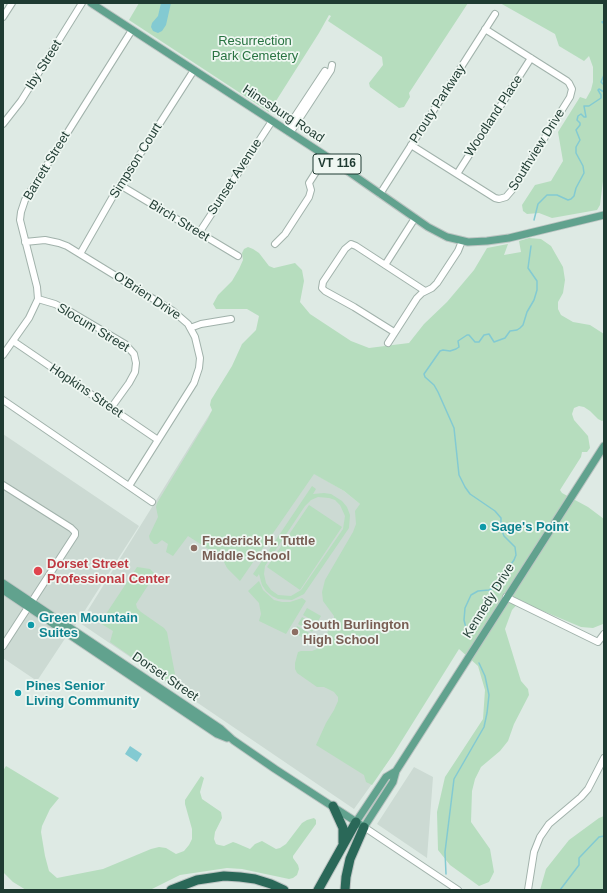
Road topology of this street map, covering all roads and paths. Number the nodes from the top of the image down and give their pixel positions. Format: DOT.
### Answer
graph roads {
  1 [pos="12,3"];
  2 [pos="82,3"];
  3 [pos="91,3"];
  4 [pos="495,14"];
  5 [pos="3,17"];
  6 [pos="485,29"];
  7 [pos="132,30"];
  8 [pos="531,58"];
  9 [pos="194,70"];
  10 [pos="272,121"];
  11 [pos="3,124"];
  12 [pos="288,131"];
  13 [pos="411,145"];
  14 [pos="326,156"];
  15 [pos="457,174"];
  16 [pos="120,185"];
  17 [pos="380,194"];
  18 [pos="604,215"];
  19 [pos="415,218"];
  20 [pos="199,233"];
  21 [pos="462,241"];
  22 [pos="25,242"];
  23 [pos="275,244"];
  24 [pos="80,254"];
  25 [pos="238,256"];
  26 [pos="385,264"];
  27 [pos="425,291"];
  28 [pos="38,299"];
  29 [pos="231,319"];
  30 [pos="190,328"];
  31 [pos="394,332"];
  32 [pos="13,341"];
  33 [pos="388,343"];
  34 [pos="3,355"];
  35 [pos="3,400"];
  36 [pos="111,408"];
  37 [pos="158,440"];
  38 [pos="604,446"];
  39 [pos="3,485"];
  40 [pos="129,486"];
  41 [pos="152,502"];
  42 [pos="3,583"];
  43 [pos="3,590"];
  44 [pos="506,597"];
  45 [pos="30,604"];
  46 [pos="604,634"];
  47 [pos="601,644"];
  48 [pos="3,646"];
  49 [pos="604,758"];
  50 [pos="396,770"];
  51 [pos="333,806"];
  52 [pos="356,822"];
  53 [pos="364,827"];
  54 [pos="341,848"];
  55 [pos="171,890"];
  56 [pos="284,890"];
  57 [pos="318,890"];
  58 [pos="345,890"];
  59 [pos="458,890"];
  60 [pos="528,890"];
  1 -- 5 [label="street"];
  2 -- 11 [label="street, Iby Street"];
  3 -- 7 [label="main road, Hinesburg Road / VT 116"];
  4 -- 6 [label="street, Prouty Parkway"];
  6 -- 8 [label="street"];
  6 -- 13 [label="street, Prouty Parkway"];
  7 -- 9 [label="main road, Hinesburg Road / VT 116"];
  7 -- 22 [label="street, Barrett Street"];
  8 -- 15 [label="street, Woodland Place"];
  8 -- 15 [label="street, Southview Drive"];
  9 -- 10 [label="main road, Hinesburg Road / VT 116"];
  9 -- 16 [label="street, Simpson Court"];
  10 -- 12 [label="main road, Hinesburg Road / VT 116"];
  10 -- 20 [label="street, Sunset Avenue"];
  12 -- 12 [label="street"];
  12 -- 14 [label="main road, Hinesburg Road / VT 116"];
  13 -- 15 [label="street, Southview Drive"];
  13 -- 17 [label="street, Prouty Parkway"];
  14 -- 17 [label="main road, Hinesburg Road / VT 116"];
  14 -- 23 [label="street"];
  16 -- 20 [label="street, Birch Street"];
  16 -- 24 [label="street, Simpson Court"];
  17 -- 19 [label="main road, Hinesburg Road / VT 116"];
  18 -- 21 [label="main road, Hinesburg Road / VT 116"];
  19 -- 21 [label="main road, Hinesburg Road / VT 116"];
  19 -- 26 [label="street"];
  20 -- 25 [label="street, Birch Street"];
  21 -- 27 [label="street"];
  22 -- 24 [label="street, O'Brien Drive"];
  22 -- 28 [label="street, Barrett Street"];
  24 -- 30 [label="street, O'Brien Drive"];
  26 -- 27 [label="street"];
  26 -- 31 [label="street"];
  27 -- 31 [label="street"];
  28 -- 32 [label="street"];
  28 -- 36 [label="street, Slocum Street"];
  29 -- 30 [label="street"];
  30 -- 37 [label="street, O'Brien Drive"];
  31 -- 33 [label="street"];
  32 -- 34 [label="street"];
  32 -- 36 [label="street, Hopkins Street"];
  35 -- 40 [label="street"];
  36 -- 37 [label="street, Hopkins Street"];
  37 -- 40 [label="street, O'Brien Drive"];
  38 -- 44 [label="main road, Kennedy Drive"];
  39 -- 45 [label="street"];
  40 -- 41 [label="street"];
  42 -- 45 [label="main road, Dorset Street"];
  43 -- 45 [label="main road, Dorset Street"];
  44 -- 47 [label="street"];
  44 -- 50 [label="main road, Kennedy Drive"];
  45 -- 48 [label="street"];
  45 -- 51 [label="main road, Dorset Street"];
  46 -- 47 [label="street"];
  49 -- 60 [label="street"];
  50 -- 52 [label="main road, Kennedy Drive"];
  50 -- 53 [label="main road, Kennedy Drive"];
  51 -- 52 [label="main road, Dorset Street"];
  51 -- 54 [label="highway"];
  52 -- 53 [label="main road, Dorset Street"];
  52 -- 54 [label="highway"];
  53 -- 58 [label="highway"];
  53 -- 59 [label="street, Dorset Street"];
  54 -- 57 [label="highway"];
  55 -- 56 [label="highway"];
}
